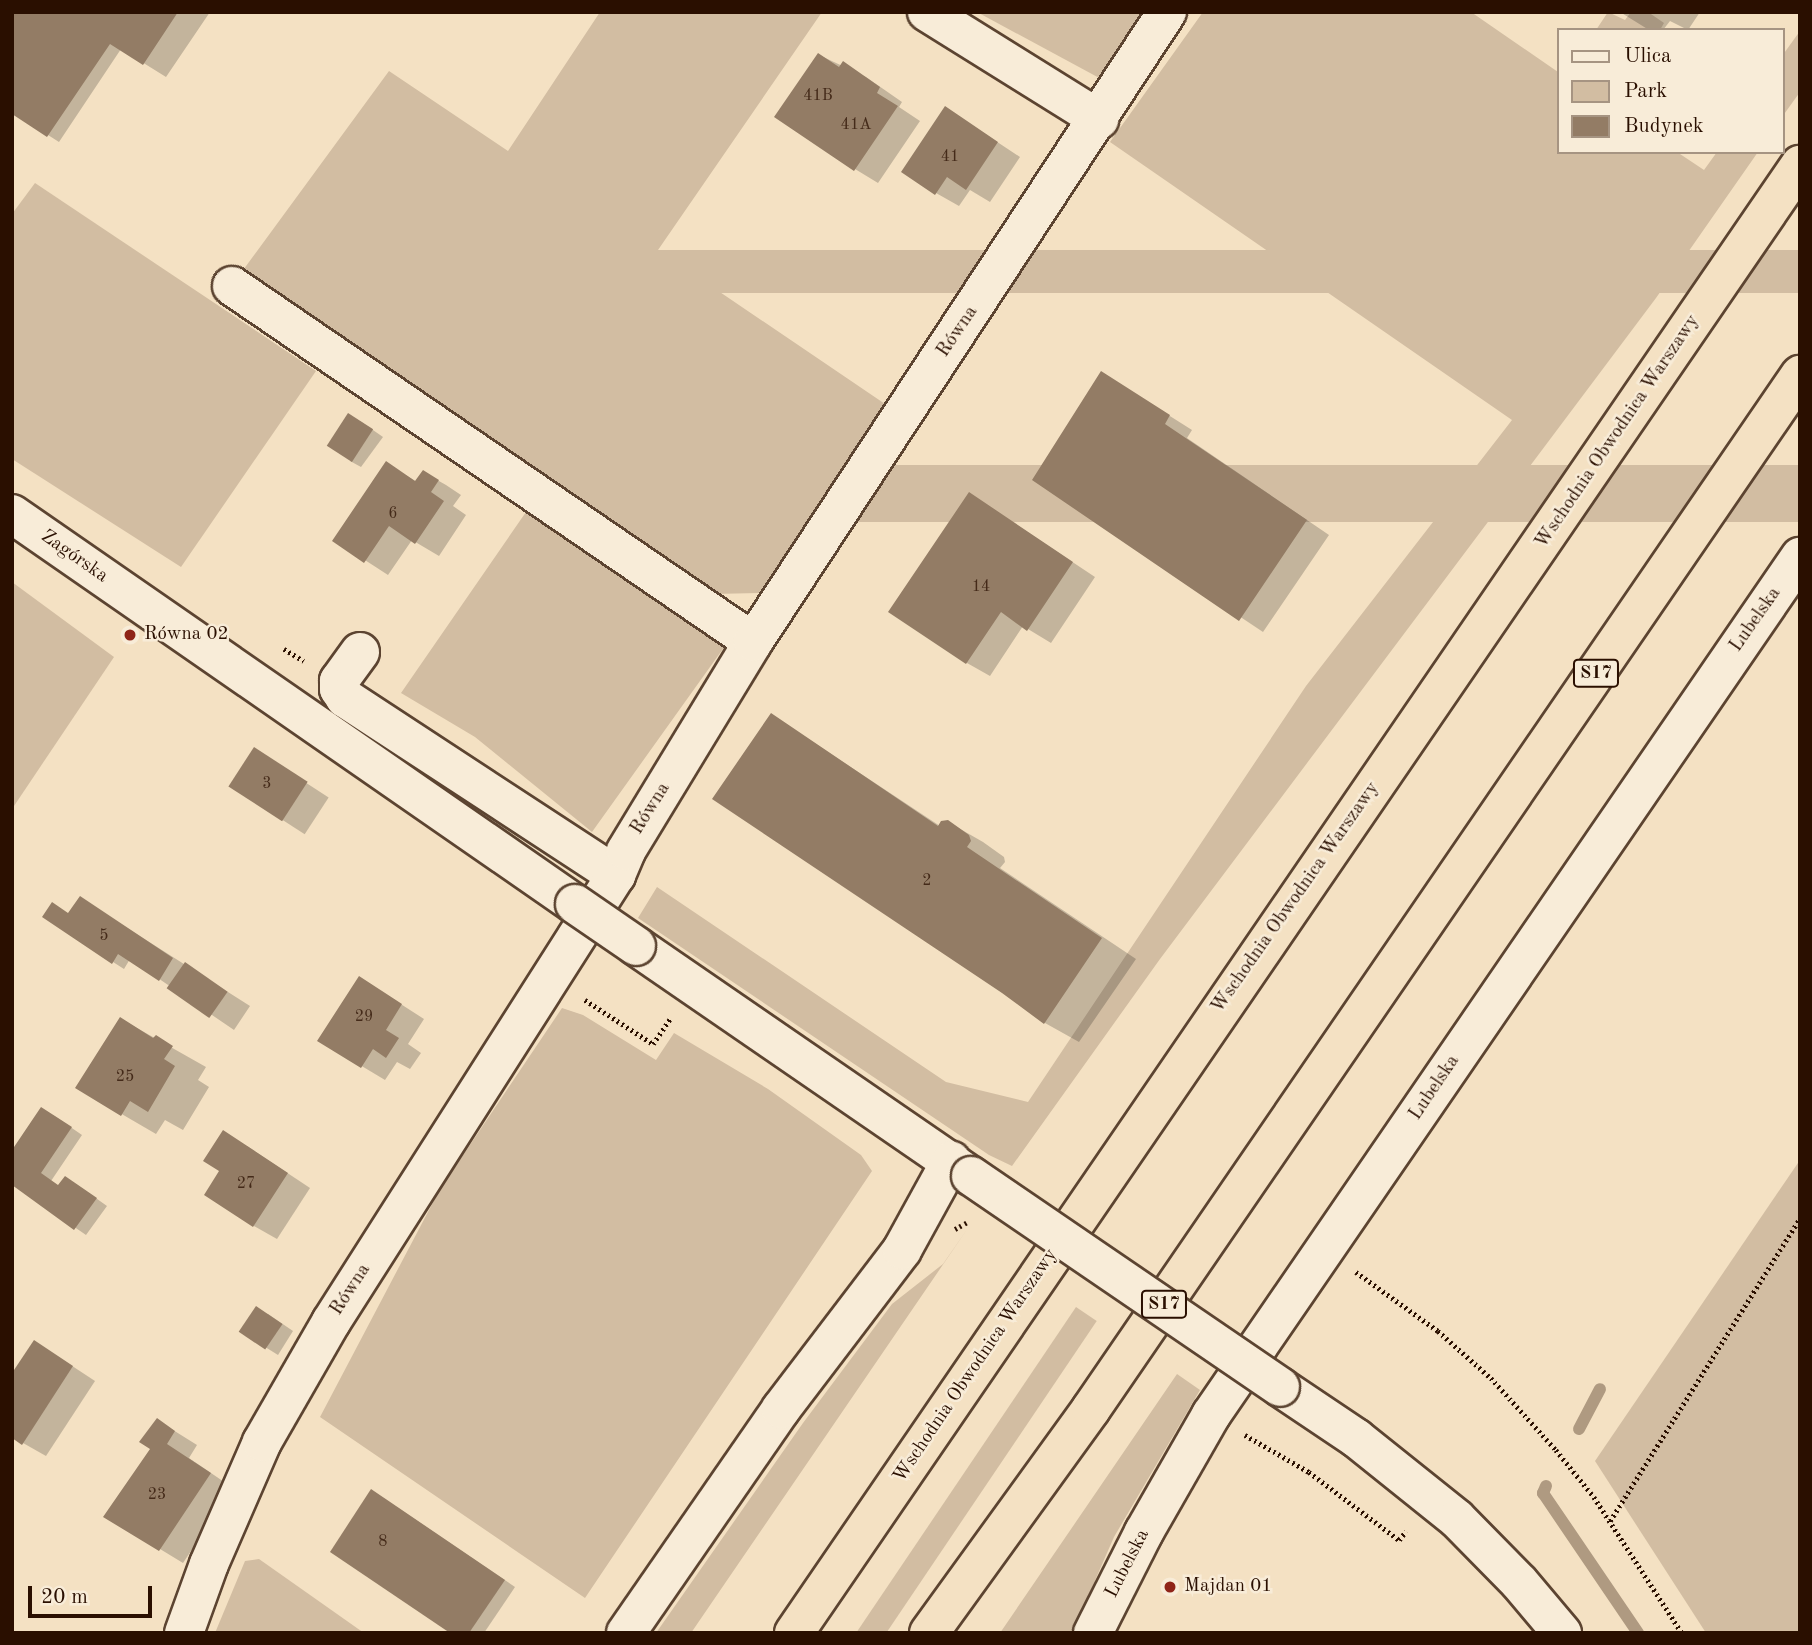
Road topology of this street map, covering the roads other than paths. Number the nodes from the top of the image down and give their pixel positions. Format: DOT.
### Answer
graph roads {
  1 [pos="927,12"];
  2 [pos="1167,12"];
  3 [pos="1099,119"];
  4 [pos="1800,165"];
  5 [pos="232,286"];
  6 [pos="1800,375"];
  7 [pos="12,514"];
  8 [pos="1800,557"];
  9 [pos="753,642"];
  10 [pos="360,652"];
  11 [pos="616,874"];
  12 [pos="961,1168"];
  13 [pos="184,1633"];
  14 [pos="626,1633"];
  15 [pos="794,1633"];
  16 [pos="929,1633"];
  17 [pos="1093,1633"];
  18 [pos="1562,1633"];
  1 -- 3 [label="street"];
  2 -- 3 [label="street, Równa"];
  3 -- 9 [label="street, Równa"];
  4 -- 15 [label="highway, Wschodnia Obwodnica Warszawy"];
  5 -- 9 [label="street"];
  6 -- 16 [label="highway, S17"];
  7 -- 12 [label="street, Zagórska, bridge"];
  8 -- 17 [label="street, Lubelska"];
  9 -- 11 [label="street, Równa"];
  10 -- 11 [label="street"];
  11 -- 13 [label="street, Równa"];
  12 -- 14 [label="street"];
  12 -- 18 [label="street, Zagórska, bridge"];
}
